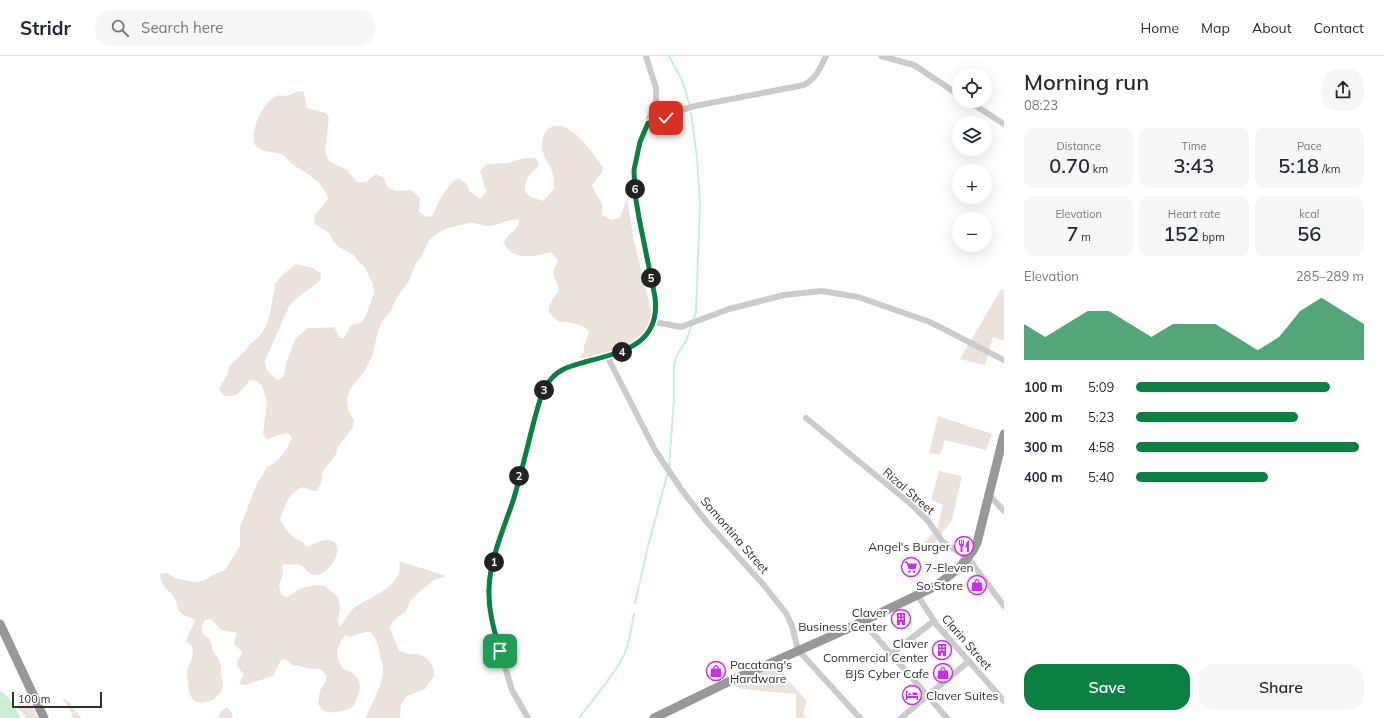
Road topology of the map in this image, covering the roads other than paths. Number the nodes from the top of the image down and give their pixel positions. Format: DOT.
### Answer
graph roads {
  1 [pos="646,56"];
  2 [pos="826,56"];
  3 [pos="881,56"];
  4 [pos="952,90"];
  5 [pos="979,108"];
  6 [pos="648,123"];
  7 [pos="1004,124"];
  8 [pos="654,322"];
  9 [pos="607,356"];
  10 [pos="1004,360"];
  11 [pos="806,418"];
  12 [pos="1004,434"];
  13 [pos="989,495"];
  14 [pos="1004,511"];
  15 [pos="968,558"];
  16 [pos="918,596"];
  17 [pos="1004,606"];
  18 [pos="934,621"];
  19 [pos="863,622"];
  20 [pos="0,624"];
  21 [pos="798,650"];
  22 [pos="891,654"];
  23 [pos="969,661"];
  24 [pos="928,696"];
  25 [pos="1003,696"];
  26 [pos="44,718"];
  27 [pos="528,718"];
  28 [pos="654,718"];
  29 [pos="860,718"];
  30 [pos="902,718"];
  31 [pos="947,718"];
  1 -- 6 [label="street"];
  2 -- 6 [label="street"];
  3 -- 4 [label="street"];
  5 -- 7 [label="street"];
  6 -- 8 [label="street"];
  8 -- 9 [label="street"];
  8 -- 10 [label="street"];
  9 -- 21 [label="street, Samontina Street"];
  9 -- 27 [label="street"];
  11 -- 15 [label="street, Rizal Street"];
  12 -- 13 [label="highway"];
  13 -- 14 [label="street"];
  13 -- 15 [label="highway"];
  15 -- 16 [label="highway"];
  15 -- 17 [label="street, Rizal Street"];
  16 -- 18 [label="street, Clarin Street"];
  16 -- 19 [label="highway"];
  18 -- 22 [label="street"];
  18 -- 23 [label="street, Clarin Street"];
  19 -- 21 [label="highway"];
  19 -- 22 [label="street"];
  20 -- 26 [label="highway"];
  21 -- 28 [label="highway"];
  21 -- 29 [label="street, Samontina Street"];
  22 -- 24 [label="street"];
  23 -- 24 [label="street"];
  23 -- 25 [label="street, Clarin Street"];
  24 -- 30 [label="street"];
  24 -- 31 [label="street"];
}
